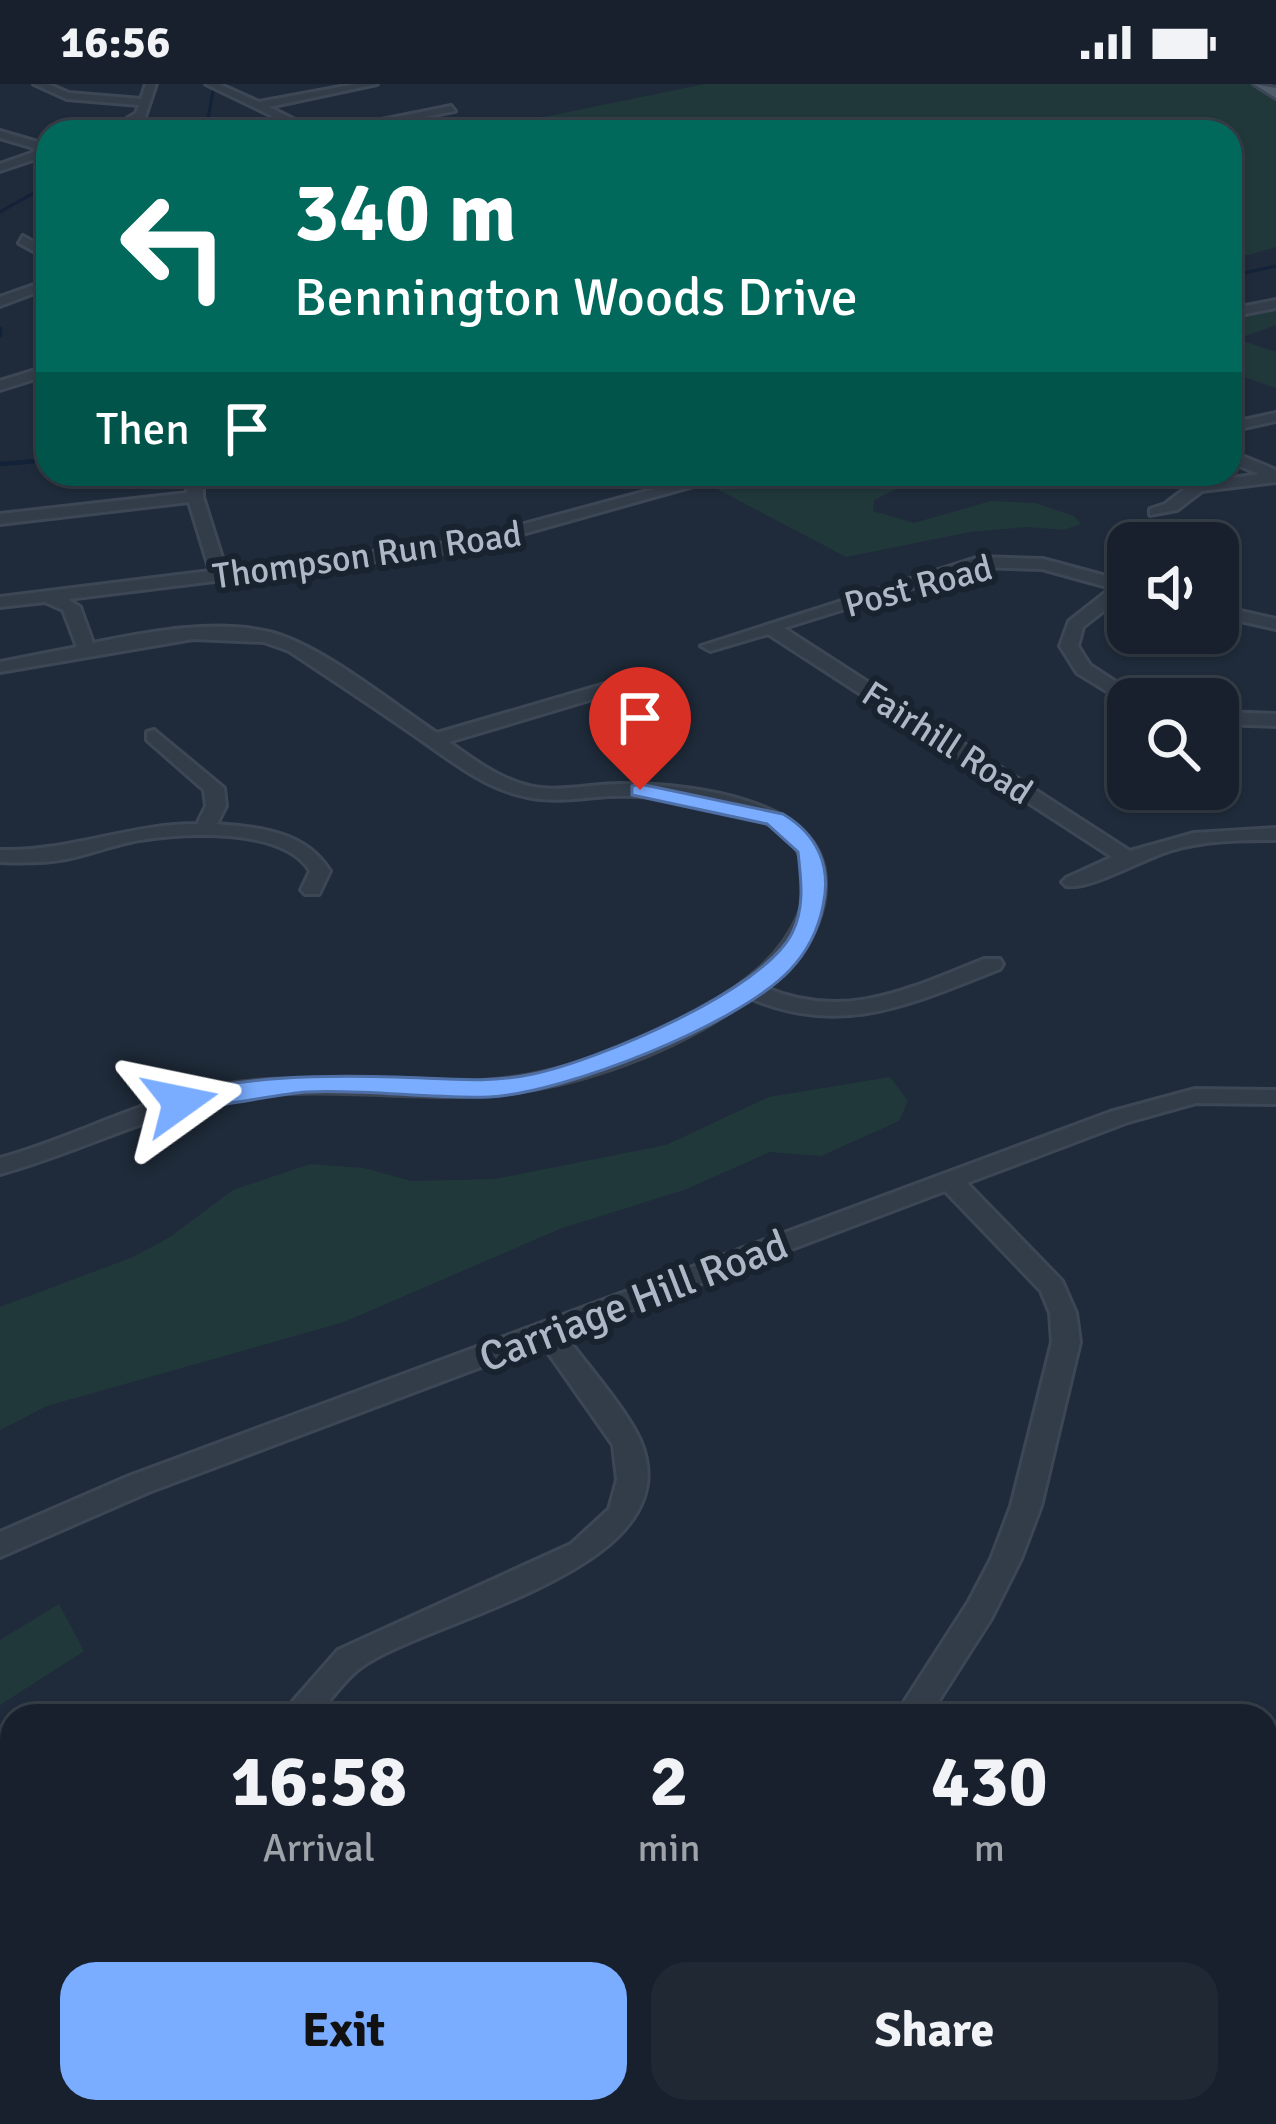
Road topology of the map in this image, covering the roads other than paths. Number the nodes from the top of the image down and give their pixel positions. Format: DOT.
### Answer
graph roads {
  1 [pos="39,84"];
  2 [pos="151,84"];
  3 [pos="372,84"];
  4 [pos="1260,84"];
  5 [pos="216,86"];
  6 [pos="1276,94"];
  7 [pos="146,102"];
  8 [pos="257,106"];
  9 [pos="451,109"];
  10 [pos="135,120"];
  11 [pos="287,120"];
  12 [pos="392,120"];
  13 [pos="0,134"];
  14 [pos="36,146"];
  15 [pos="36,154"];
  16 [pos="0,168"];
  17 [pos="23,240"];
  18 [pos="36,247"];
  19 [pos="36,288"];
  20 [pos="0,302"];
  21 [pos="1276,304"];
  22 [pos="1242,311"];
  23 [pos="36,374"];
  24 [pos="0,386"];
  25 [pos="1276,417"];
  26 [pos="1242,424"];
  27 [pos="1242,460"];
  28 [pos="1276,476"];
  29 [pos="1242,481"];
  30 [pos="195,486"];
  31 [pos="684,486"];
  32 [pos="1204,486"];
  33 [pos="195,497"];
  34 [pos="1156,512"];
  35 [pos="0,519"];
  36 [pos="220,577"];
  37 [pos="1107,581"];
  38 [pos="90,591"];
  39 [pos="47,596"];
  40 [pos="1107,601"];
  41 [pos="0,602"];
  42 [pos="71,607"];
  43 [pos="1239,616"];
  44 [pos="1276,624"];
  45 [pos="770,627"];
  46 [pos="710,646"];
  47 [pos="88,653"];
  48 [pos="0,667"];
  49 [pos="656,684"];
  50 [pos="1107,684"];
  51 [pos="1239,719"];
  52 [pos="1276,720"];
  53 [pos="154,736"];
  54 [pos="434,740"];
  55 [pos="204,831"];
  56 [pos="1276,834"];
  57 [pos="0,856"];
  58 [pos="1127,858"];
  59 [pos="1073,882"];
  60 [pos="312,890"];
  61 [pos="992,964"];
  62 [pos="752,990"];
  63 [pos="1276,1097"];
  64 [pos="32,1158"];
  65 [pos="0,1166"];
  66 [pos="950,1181"];
  67 [pos="0,1185"];
  68 [pos="549,1333"];
  69 [pos="0,1545"];
  70 [pos="307,1704"];
  71 [pos="919,1704"];
  1 -- 7 [label="street"];
  2 -- 7 [label="street"];
  3 -- 8 [label="street"];
  4 -- 6 [label="main road"];
  5 -- 8 [label="street"];
  7 -- 10 [label="street"];
  8 -- 11 [label="street"];
  9 -- 12 [label="street"];
  13 -- 14 [label="street"];
  15 -- 16 [label="street"];
  17 -- 18 [label="street"];
  19 -- 20 [label="street"];
  21 -- 22 [label="street"];
  23 -- 24 [label="street"];
  25 -- 26 [label="street"];
  27 -- 28 [label="street"];
  28 -- 29 [label="street"];
  30 -- 33 [label="street"];
  31 -- 36 [label="street, Thompson Run Road"];
  32 -- 34 [label="street"];
  33 -- 35 [label="street"];
  33 -- 36 [label="street"];
  36 -- 38 [label="street, Thompson Run Road"];
  37 -- 45 [label="street, Post Road"];
  38 -- 39 [label="street, Thompson Run Road"];
  38 -- 42 [label="street"];
  39 -- 41 [label="street, Thompson Run Road"];
  39 -- 42 [label="street"];
  40 -- 50 [label="street"];
  42 -- 47 [label="street"];
  43 -- 44 [label="street"];
  45 -- 46 [label="street, Post Road"];
  45 -- 58 [label="street, Fairhill Road"];
  47 -- 48 [label="street"];
  47 -- 54 [label="street"];
  49 -- 54 [label="street"];
  51 -- 52 [label="street"];
  53 -- 55 [label="street"];
  54 -- 62 [label="street"];
  55 -- 57 [label="street"];
  55 -- 60 [label="street"];
  56 -- 58 [label="street"];
  58 -- 59 [label="street"];
  61 -- 62 [label="street"];
  62 -- 64 [label="street"];
  63 -- 66 [label="street, Carriage Hill Road"];
  64 -- 65 [label="street"];
  64 -- 67 [label="street"];
  66 -- 68 [label="street, Carriage Hill Road"];
  66 -- 71 [label="street"];
  68 -- 69 [label="street, Carriage Hill Road"];
  68 -- 70 [label="street"];
}
